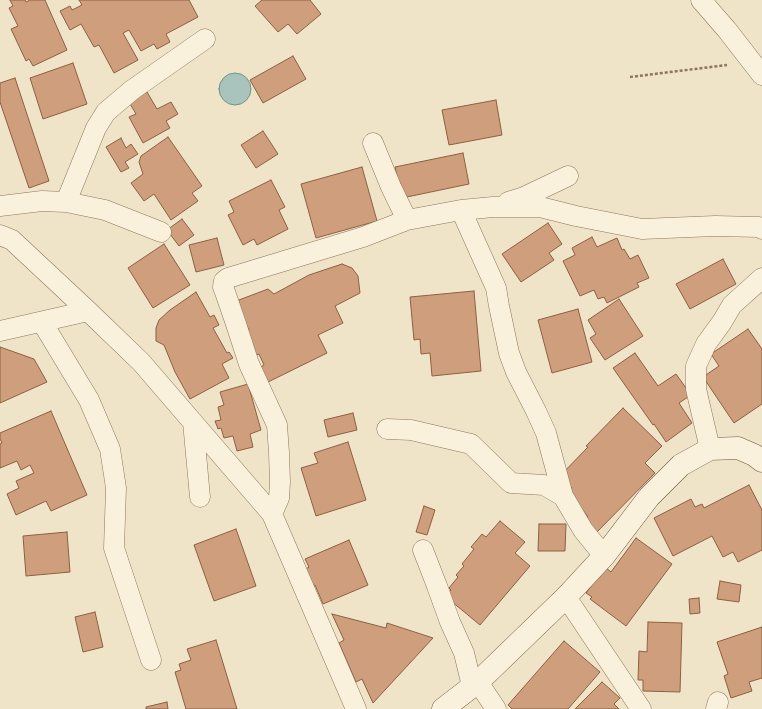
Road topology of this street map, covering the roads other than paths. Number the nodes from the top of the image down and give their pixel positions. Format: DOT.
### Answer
graph roads {
  1 [pos="701,0"];
  2 [pos="205,39"];
  3 [pos="757,69"];
  4 [pos="373,143"];
  5 [pos="568,176"];
  6 [pos="66,202"];
  7 [pos="0,206"];
  8 [pos="493,207"];
  9 [pos="461,210"];
  10 [pos="407,220"];
  11 [pos="761,225"];
  12 [pos="161,232"];
  13 [pos="0,235"];
  14 [pos="762,278"];
  15 [pos="88,311"];
  16 [pos="42,322"];
  17 [pos="0,331"];
  18 [pos="193,422"];
  19 [pos="387,429"];
  20 [pos="710,449"];
  21 [pos="762,461"];
  22 [pos="563,496"];
  23 [pos="200,497"];
  24 [pos="272,514"];
  25 [pos="423,550"];
  26 [pos="604,556"];
  27 [pos="566,597"];
  28 [pos="151,660"];
  29 [pos="475,684"];
  30 [pos="356,709"];
  31 [pos="443,709"];
  32 [pos="496,709"];
  33 [pos="641,709"];
  1 -- 3 [label="street"];
  2 -- 6 [label="street"];
  4 -- 10 [label="street"];
  5 -- 8 [label="street"];
  6 -- 7 [label="street"];
  6 -- 12 [label="street"];
  8 -- 9 [label="street"];
  8 -- 11 [label="street"];
  9 -- 10 [label="street"];
  9 -- 22 [label="street"];
  10 -- 24 [label="street"];
  13 -- 15 [label="street"];
  14 -- 20 [label="street"];
  15 -- 16 [label="street"];
  15 -- 18 [label="street"];
  16 -- 17 [label="street"];
  16 -- 28 [label="street"];
  18 -- 23 [label="street"];
  18 -- 24 [label="street"];
  19 -- 22 [label="street"];
  20 -- 21 [label="main road"];
  20 -- 26 [label="main road"];
  22 -- 26 [label="street"];
  24 -- 30 [label="street"];
  25 -- 29 [label="street"];
  26 -- 27 [label="main road"];
  27 -- 29 [label="main road"];
  27 -- 33 [label="street"];
  29 -- 31 [label="main road"];
  29 -- 32 [label="street"];
}
